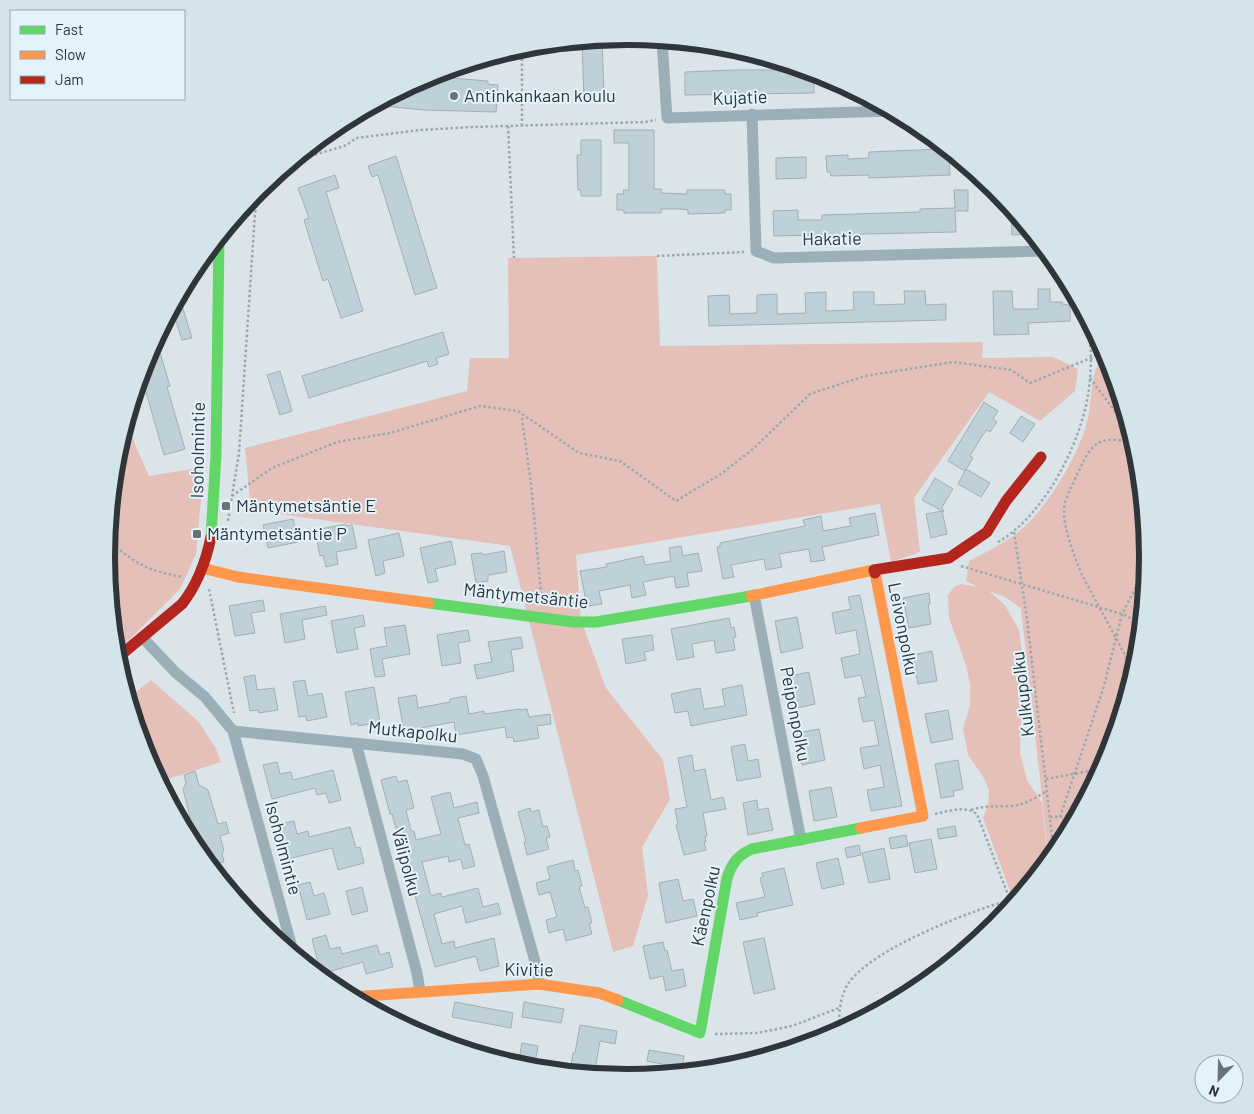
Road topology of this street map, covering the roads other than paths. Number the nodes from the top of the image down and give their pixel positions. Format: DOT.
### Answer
graph roads {
  1 [pos="662,46"];
  2 [pos="878,111"];
  3 [pos="752,114"];
  4 [pos="219,248"];
  5 [pos="1037,251"];
  6 [pos="1041,457"];
  7 [pos="202,568"];
  8 [pos="874,570"];
  9 [pos="754,595"];
  10 [pos="142,638"];
  11 [pos="124,652"];
  12 [pos="233,731"];
  13 [pos="356,743"];
  14 [pos="923,816"];
  15 [pos="801,840"];
  16 [pos="291,944"];
  17 [pos="539,984"];
  18 [pos="420,991"];
  19 [pos="364,996"];
  20 [pos="700,1034"];
  1 -- 3 [label="street, Kujatie"];
  2 -- 3 [label="street, Kujatie"];
  3 -- 5 [label="street, Hakatie"];
  4 -- 7 [label="street, Isoholmintie"];
  6 -- 8 [label="street, Leivonpolku"];
  7 -- 9 [label="street, Mäntymetsäntie"];
  7 -- 10 [label="street, Isoholmintie"];
  8 -- 9 [label="street, Mäntymetsäntie"];
  8 -- 14 [label="street, Leivonpolku"];
  9 -- 15 [label="street, Peiponpolku"];
  10 -- 11 [label="street, Isoholmintie"];
  10 -- 12 [label="street, Isoholmintie"];
  12 -- 13 [label="street, Mutkapolku"];
  12 -- 16 [label="street, Isoholmintie"];
  13 -- 17 [label="street, Mutkapolku"];
  13 -- 18 [label="street, Välipolku"];
  14 -- 15 [label="street, Käenpolku"];
  15 -- 20 [label="street, Käenpolku"];
  17 -- 18 [label="street, Kivitie"];
  17 -- 20 [label="street, Kivitie"];
  18 -- 19 [label="street, Kivitie"];
}
